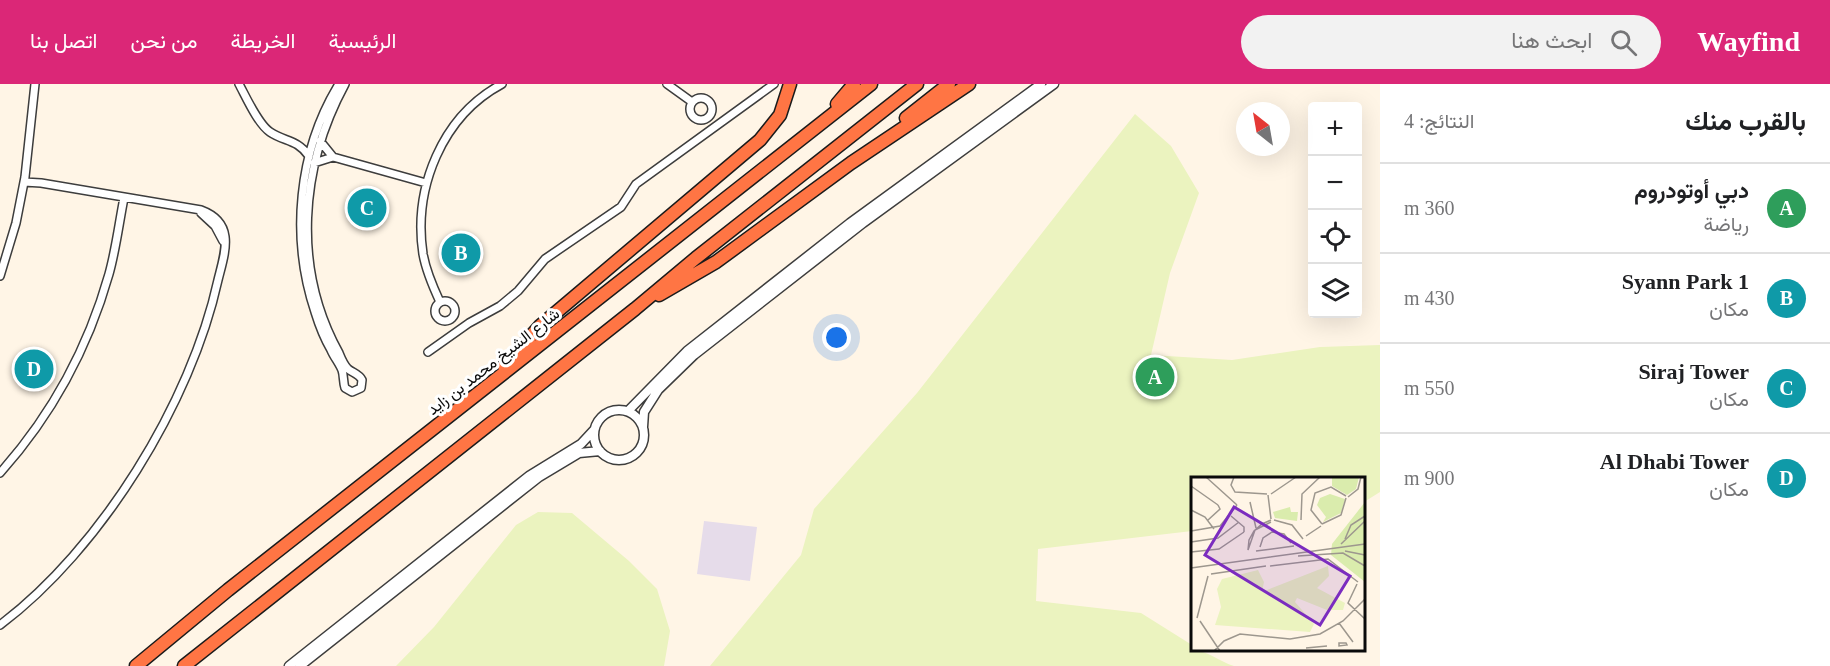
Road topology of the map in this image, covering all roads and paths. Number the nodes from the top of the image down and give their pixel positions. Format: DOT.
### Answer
graph roads {
  1 [pos="37,84"];
  2 [pos="239,84"];
  3 [pos="339,84"];
  4 [pos="345,84"];
  5 [pos="502,84"];
  6 [pos="667,84"];
  7 [pos="774,84"];
  8 [pos="790,84"];
  9 [pos="854,84"];
  10 [pos="872,84"];
  11 [pos="917,84"];
  12 [pos="949,84"];
  13 [pos="969,84"];
  14 [pos="1041,84"];
  15 [pos="1054,84"];
  16 [pos="692,102"];
  17 [pos="821,123"];
  18 [pos="317,139"];
  19 [pos="295,142"];
  20 [pos="309,156"];
  21 [pos="333,158"];
  22 [pos="314,163"];
  23 [pos="851,163"];
  24 [pos="25,179"];
  25 [pos="426,183"];
  26 [pos="124,198"];
  27 [pos="0,276"];
  28 [pos="440,302"];
  29 [pos="635,309"];
  30 [pos="428,352"];
  31 [pos="486,387"];
  32 [pos="628,411"];
  33 [pos="643,427"];
  34 [pos="594,430"];
  35 [pos="600,451"];
  36 [pos="0,473"];
  37 [pos="0,625"];
  38 [pos="136,666"];
  39 [pos="184,666"];
  40 [pos="289,666"];
  41 [pos="300,666"];
  1 -- 24 [label="street"];
  2 -- 19 [label="street"];
  3 -- 18 [label="street"];
  4 -- 18 [label="street"];
  5 -- 25 [label="street"];
  6 -- 16 [label="street"];
  7 -- 30 [label="street"];
  8 -- 31 [label="highway"];
  9 -- 17 [label="highway"];
  10 -- 17 [label="highway, شارع الشيخ محمد بن زايد"];
  11 -- 29 [label="highway"];
  12 -- 23 [label="highway"];
  13 -- 23 [label="highway"];
  14 -- 32 [label="street"];
  15 -- 33 [label="street"];
  17 -- 31 [label="highway, شارع الشيخ محمد بن زايد"];
  18 -- 19 [label="street"];
  18 -- 20 [label="street"];
  18 -- 21 [label="street"];
  18 -- 22 [label="street"];
  19 -- 20 [label="street"];
  20 -- 22 [label="street"];
  21 -- 22 [label="street"];
  21 -- 25 [label="street"];
  23 -- 29 [label="highway"];
  24 -- 26 [label="street"];
  24 -- 27 [label="street"];
  25 -- 28 [label="street"];
  26 -- 36 [label="street"];
  26 -- 37 [label="street"];
  29 -- 39 [label="highway"];
  31 -- 38 [label="highway, شارع الشيخ محمد بن زايد"];
  32 -- 33 [label="street"];
  32 -- 34 [label="street"];
  33 -- 35 [label="street"];
  34 -- 35 [label="street"];
  34 -- 40 [label="street"];
  35 -- 41 [label="street"];
}
